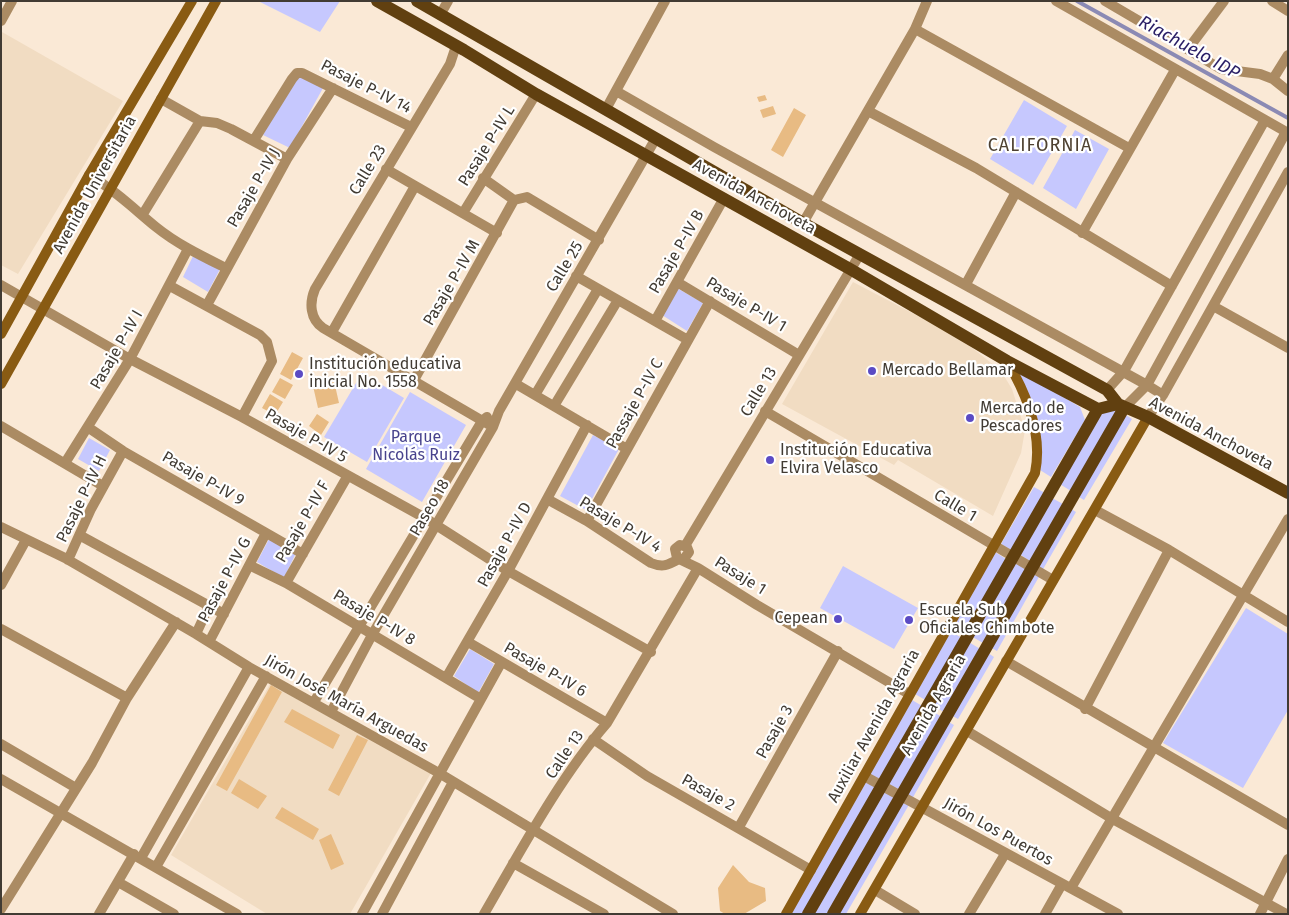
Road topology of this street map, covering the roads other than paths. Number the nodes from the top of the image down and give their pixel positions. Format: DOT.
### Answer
graph roads {
  1 [pos="12,1"];
  2 [pos="192,1"];
  3 [pos="216,1"];
  4 [pos="377,1"];
  5 [pos="417,1"];
  6 [pos="448,1"];
  7 [pos="665,1"];
  8 [pos="927,1"];
  9 [pos="1056,1"];
  10 [pos="1105,1"];
  11 [pos="1224,1"];
  12 [pos="1272,1"];
  13 [pos="1288,12"];
  14 [pos="440,15"];
  15 [pos="1,21"];
  16 [pos="915,29"];
  17 [pos="456,46"];
  18 [pos="1188,49"];
  19 [pos="1288,55"];
  20 [pos="1175,70"];
  21 [pos="1273,79"];
  22 [pos="333,88"];
  23 [pos="616,91"];
  24 [pos="1288,91"];
  25 [pos="536,94"];
  26 [pos="161,99"];
  27 [pos="606,109"];
  28 [pos="868,111"];
  29 [pos="1265,120"];
  30 [pos="200,121"];
  31 [pos="411,127"];
  32 [pos="1287,133"];
  33 [pos="656,138"];
  34 [pos="254,140"];
  35 [pos="1129,148"];
  36 [pos="646,155"];
  37 [pos="287,159"];
  38 [pos="386,168"];
  39 [pos="1288,172"];
  40 [pos="90,175"];
  41 [pos="483,178"];
  42 [pos="415,186"];
  43 [pos="110,187"];
  44 [pos="1016,192"];
  45 [pos="724,198"];
  46 [pos="514,200"];
  47 [pos="815,202"];
  48 [pos="463,213"];
  49 [pos="143,214"];
  50 [pos="803,223"];
  51 [pos="497,233"];
  52 [pos="1082,233"];
  53 [pos="599,240"];
  54 [pos="188,249"];
  55 [pos="860,254"];
  56 [pos="226,268"];
  57 [pos="850,269"];
  58 [pos="576,276"];
  59 [pos="677,282"];
  60 [pos="966,284"];
  61 [pos="1,286"];
  62 [pos="170,286"];
  63 [pos="1172,286"];
  64 [pos="598,289"];
  65 [pos="22,297"];
  66 [pos="618,300"];
  67 [pos="710,301"];
  68 [pos="207,305"];
  69 [pos="1213,306"];
  70 [pos="43,310"];
  71 [pos="655,321"];
  72 [pos="332,332"];
  73 [pos="1,334"];
  74 [pos="688,340"];
  75 [pos="1288,348"];
  76 [pos="799,355"];
  77 [pos="130,359"];
  78 [pos="1007,361"];
  79 [pos="1124,371"];
  80 [pos="414,380"];
  81 [pos="1,384"];
  82 [pos="516,384"];
  83 [pos="1147,385"];
  84 [pos="1107,390"];
  85 [pos="536,395"];
  86 [pos="1163,395"];
  87 [pos="554,406"];
  88 [pos="1121,406"];
  89 [pos="1098,409"];
  90 [pos="499,410"];
  91 [pos="765,411"];
  92 [pos="242,417"];
  93 [pos="1148,417"];
  94 [pos="482,421"];
  95 [pos="587,425"];
  96 [pos="1,426"];
  97 [pos="89,428"];
  98 [pos="493,428"];
  99 [pos="627,449"];
  100 [pos="123,451"];
  101 [pos="65,463"];
  102 [pos="347,477"];
  103 [pos="103,486"];
  104 [pos="1288,493"];
  105 [pos="547,499"];
  106 [pos="1095,510"];
  107 [pos="425,518"];
  108 [pos="1288,518"];
  109 [pos="587,521"];
  110 [pos="437,526"];
  111 [pos="1,527"];
  112 [pos="266,533"];
  113 [pos="80,536"];
  114 [pos="26,540"];
  115 [pos="993,546"];
  116 [pos="1169,550"];
  117 [pos="303,554"];
  118 [pos="1013,557"];
  119 [pos="681,559"];
  120 [pos="68,560"];
  121 [pos="251,566"];
  122 [pos="1031,567"];
  123 [pos="698,568"];
  124 [pos="508,571"];
  125 [pos="1053,580"];
  126 [pos="286,583"];
  127 [pos="1,585"];
  128 [pos="1244,594"];
  129 [pos="209,606"];
  130 [pos="224,614"];
  131 [pos="176,622"];
  132 [pos="1288,622"];
  133 [pos="360,627"];
  134 [pos="1,629"];
  135 [pos="196,634"];
  136 [pos="372,635"];
  137 [pos="209,642"];
  138 [pos="468,642"];
  139 [pos="838,651"];
  140 [pos="651,652"];
  141 [pos="1006,662"];
  142 [pos="501,663"];
  143 [pos="249,667"];
  144 [pos="266,676"];
  145 [pos="446,678"];
  146 [pos="909,694"];
  147 [pos="127,698"];
  148 [pos="481,699"];
  149 [pos="314,702"];
  150 [pos="1085,709"];
  151 [pos="331,712"];
  152 [pos="607,723"];
  153 [pos="967,730"];
  154 [pos="593,739"];
  155 [pos="1,744"];
  156 [pos="1153,747"];
  157 [pos="439,773"];
  158 [pos="864,776"];
  159 [pos="1,779"];
  160 [pos="453,782"];
  161 [pos="882,784"];
  162 [pos="76,788"];
  163 [pos="901,795"];
  164 [pos="923,807"];
  165 [pos="60,813"];
  166 [pos="1111,818"];
  167 [pos="1288,825"];
  168 [pos="739,827"];
  169 [pos="533,830"];
  170 [pos="1005,854"];
  171 [pos="138,856"];
  172 [pos="1288,859"];
  173 [pos="513,863"];
  174 [pos="156,867"];
  175 [pos="811,870"];
  176 [pos="118,882"];
  177 [pos="1066,886"];
  178 [pos="1,887"];
  179 [pos="875,890"];
  180 [pos="11,892"];
  181 [pos="1266,902"];
  182 [pos="1,909"];
  183 [pos="670,913"];
  184 [pos="99,914"];
  185 [pos="174,914"];
  186 [pos="237,914"];
  187 [pos="362,914"];
  188 [pos="382,914"];
  189 [pos="484,914"];
  190 [pos="604,914"];
  191 [pos="786,914"];
  192 [pos="808,914"];
  193 [pos="833,914"];
  194 [pos="860,914"];
  195 [pos="915,914"];
  196 [pos="969,914"];
  197 [pos="1045,914"];
  198 [pos="1118,914"];
  199 [pos="1260,914"];
  200 [pos="1286,914"];
  1 -- 15 [label="street"];
  2 -- 40 [label="street"];
  3 -- 26 [label="street, Avenida Universitaria"];
  4 -- 17 [label="main road, Avenida Anchoveta"];
  5 -- 14 [label="main road, Avenida Anchoveta"];
  6 -- 14 [label="street"];
  7 -- 23 [label="street"];
  8 -- 16 [label="street"];
  9 -- 20 [label="street"];
  10 -- 18 [label="street"];
  11 -- 18 [label="street"];
  12 -- 13 [label="street"];
  14 -- 27 [label="main road, Avenida Anchoveta"];
  16 -- 28 [label="street"];
  16 -- 35 [label="street"];
  17 -- 25 [label="main road, Avenida Anchoveta"];
  17 -- 31 [label="street, Calle 23"];
  18 -- 21 [label="street"];
  19 -- 21 [label="street"];
  20 -- 29 [label="street"];
  20 -- 35 [label="street"];
  21 -- 24 [label="street"];
  22 -- 31 [label="street, Pasaje P-IV 14"];
  22 -- 34 [label="street, Pasaje P-IV 14"];
  22 -- 37 [label="street, Pasaje P-IV J"];
  23 -- 27 [label="street"];
  23 -- 47 [label="street"];
  25 -- 36 [label="main road, Avenida Anchoveta"];
  25 -- 41 [label="street, Pasaje P-IV L"];
  26 -- 30 [label="street"];
  26 -- 43 [label="street, Avenida Universitaria"];
  27 -- 33 [label="main road, Avenida Anchoveta"];
  28 -- 44 [label="street"];
  28 -- 47 [label="street"];
  29 -- 32 [label="street"];
  29 -- 63 [label="street"];
  30 -- 34 [label="street"];
  30 -- 49 [label="street"];
  31 -- 38 [label="street, Calle 23"];
  32 -- 83 [label="street"];
  33 -- 36 [label="street, Calle 25"];
  33 -- 50 [label="main road, Avenida Anchoveta"];
  34 -- 37 [label="street"];
  35 -- 52 [label="street"];
  36 -- 45 [label="main road, Avenida Anchoveta"];
  36 -- 53 [label="street, Calle 25"];
  37 -- 56 [label="street, Pasaje P-IV J"];
  38 -- 42 [label="street"];
  38 -- 72 [label="street, Calle 23"];
  39 -- 69 [label="street"];
  40 -- 43 [label="street"];
  40 -- 65 [label="street"];
  41 -- 46 [label="street"];
  41 -- 48 [label="street, Pasaje P-IV L"];
  42 -- 48 [label="street"];
  42 -- 72 [label="street"];
  43 -- 49 [label="street"];
  43 -- 70 [label="street, Avenida Universitaria"];
  44 -- 52 [label="street"];
  44 -- 60 [label="street"];
  45 -- 57 [label="main road, Avenida Anchoveta"];
  45 -- 59 [label="street, Pasaje P-IV B"];
  46 -- 51 [label="street, Pasaje P-IV M"];
  46 -- 53 [label="street"];
  47 -- 50 [label="street"];
  47 -- 60 [label="street"];
  48 -- 51 [label="street"];
  49 -- 54 [label="street"];
  50 -- 55 [label="main road, Avenida Anchoveta"];
  51 -- 80 [label="street, Pasaje P-IV M"];
  52 -- 63 [label="street"];
  53 -- 58 [label="street, Calle 25"];
  54 -- 56 [label="street"];
  54 -- 62 [label="street, Pasaje P-IV I"];
  55 -- 57 [label="street, Calle 13"];
  55 -- 84 [label="main road, Avenida Anchoveta"];
  56 -- 68 [label="street, Pasaje P-IV J"];
  57 -- 76 [label="street, Calle 13"];
  57 -- 78 [label="main road, Avenida Anchoveta"];
  58 -- 64 [label="street"];
  58 -- 82 [label="street, Calle 25"];
  59 -- 67 [label="street, Pasaje P-IV 1"];
  59 -- 71 [label="street, Pasaje P-IV B"];
  60 -- 79 [label="street"];
  61 -- 65 [label="street, Pasaje P-IV 5"];
  62 -- 68 [label="street"];
  62 -- 77 [label="street, Pasaje P-IV I"];
  63 -- 79 [label="street"];
  64 -- 66 [label="street"];
  64 -- 85 [label="street"];
  65 -- 70 [label="street, Pasaje P-IV 5"];
  65 -- 73 [label="street"];
  66 -- 71 [label="street"];
  66 -- 87 [label="street"];
  67 -- 74 [label="street, Passaje P-IV C"];
  67 -- 76 [label="street, Pasaje P-IV 1"];
  68 -- 92 [label="street"];
  69 -- 75 [label="street"];
  69 -- 86 [label="street"];
  70 -- 77 [label="street, Pasaje P-IV 5"];
  70 -- 81 [label="street, Avenida Universitaria"];
  71 -- 74 [label="street"];
  72 -- 80 [label="street"];
  74 -- 99 [label="street, Passaje P-IV C"];
  76 -- 91 [label="street, Calle 13"];
  77 -- 92 [label="street, Pasaje P-IV 5"];
  77 -- 97 [label="street, Pasaje P-IV I"];
  78 -- 89 [label="main road, Avenida Anchoveta"];
  78 -- 115 [label="street, Auxiliar Avenida Agraria"];
  79 -- 83 [label="street"];
  79 -- 84 [label="street"];
  80 -- 94 [label="street"];
  82 -- 85 [label="street"];
  82 -- 90 [label="street, Calle 25"];
  83 -- 86 [label="street"];
  83 -- 88 [label="street"];
  84 -- 88 [label="main road, Avenida Anchoveta"];
  85 -- 87 [label="street"];
  86 -- 93 [label="street"];
  87 -- 95 [label="street"];
  88 -- 89 [label="main road"];
  88 -- 93 [label="main road, Avenida Anchoveta"];
  88 -- 122 [label="main road, Avenida Agraria"];
  89 -- 118 [label="main road, Avenida Agraria"];
  90 -- 94 [label="street, Paseo 18"];
  90 -- 98 [label="street, Paseo 18"];
  91 -- 115 [label="street, Calle 1"];
  91 -- 119 [label="street, Calle 13"];
  92 -- 102 [label="street, Pasaje P-IV 5"];
  93 -- 104 [label="main road, Avenida Anchoveta"];
  93 -- 106 [label="street"];
  94 -- 98 [label="street"];
  94 -- 107 [label="street, Paseo 18"];
  95 -- 99 [label="street"];
  95 -- 105 [label="street, Pasaje P-IV D"];
  96 -- 101 [label="street"];
  97 -- 100 [label="street, Pasaje P-IV 9"];
  97 -- 101 [label="street, Pasaje P-IV I"];
  98 -- 110 [label="street, Paseo 18"];
  99 -- 109 [label="street, Passaje P-IV C"];
  100 -- 103 [label="street, Pasaje P-IV H"];
  100 -- 112 [label="street, Pasaje P-IV 9"];
  101 -- 103 [label="street"];
  102 -- 107 [label="street, Pasaje P-IV 5"];
  102 -- 117 [label="street, Pasaje P-IV F"];
  103 -- 113 [label="street, Pasaje P-IV H"];
  105 -- 109 [label="street, Pasaje P-IV 4"];
  105 -- 124 [label="street, Pasaje P-IV D"];
  106 -- 116 [label="street"];
  106 -- 125 [label="street"];
  107 -- 110 [label="street, Pasaje P-IV 5"];
  107 -- 133 [label="street, Paseo 18"];
  108 -- 128 [label="street"];
  109 -- 119 [label="street, Pasaje P-IV 4"];
  110 -- 124 [label="street, Pasaje P-IV 5"];
  110 -- 136 [label="street, Paseo 18"];
  111 -- 114 [label="street, Jirón José María Arguedas"];
  112 -- 117 [label="street, Pasaje P-IV 9"];
  112 -- 121 [label="street, Pasaje P-IV G"];
  113 -- 120 [label="street, Pasaje P-IV H"];
  113 -- 129 [label="street"];
  114 -- 120 [label="street, Jirón José María Arguedas"];
  114 -- 127 [label="street"];
  115 -- 118 [label="street, Calle 1"];
  115 -- 146 [label="street, Auxiliar Avenida Agraria"];
  116 -- 128 [label="street"];
  116 -- 150 [label="street"];
  117 -- 126 [label="street, Pasaje P-IV F"];
  118 -- 122 [label="street, Calle 1"];
  118 -- 161 [label="main road, Avenida Agraria"];
  119 -- 123 [label="street, Pasaje 1"];
  120 -- 131 [label="street, Jirón José María Arguedas"];
  121 -- 126 [label="street, Pasaje P-IV 8"];
  121 -- 130 [label="street, Pasaje P-IV G"];
  122 -- 125 [label="street, Calle 1"];
  122 -- 163 [label="main road, Avenida Agraria"];
  123 -- 139 [label="street, Pasaje 1"];
  123 -- 140 [label="street, Calle 13"];
  124 -- 138 [label="street, Pasaje P-IV D"];
  124 -- 140 [label="street, Pasaje P-IV 5"];
  125 -- 141 [label="street"];
  126 -- 133 [label="street, Pasaje P-IV 8"];
  128 -- 132 [label="street"];
  128 -- 156 [label="street"];
  129 -- 130 [label="street"];
  129 -- 135 [label="street"];
  130 -- 137 [label="street, Pasaje P-IV G"];
  131 -- 135 [label="street, Jirón José María Arguedas"];
  131 -- 147 [label="street"];
  133 -- 136 [label="street, Pasaje P-IV 8"];
  133 -- 149 [label="street, Paseo 18"];
  134 -- 147 [label="street"];
  135 -- 137 [label="street, Jirón José María Arguedas"];
  136 -- 145 [label="street, Pasaje P-IV 8"];
  136 -- 151 [label="street, Paseo 18"];
  137 -- 143 [label="street, Jirón José María Arguedas"];
  138 -- 142 [label="street, Pasaje P-IV 6"];
  138 -- 145 [label="street, Pasaje P-IV D"];
  139 -- 146 [label="street, Pasaje 1"];
  139 -- 168 [label="street, Pasaje 3"];
  140 -- 152 [label="street, Calle 13"];
  141 -- 150 [label="street"];
  141 -- 153 [label="street"];
  142 -- 148 [label="street"];
  142 -- 152 [label="street, Pasaje P-IV 6"];
  143 -- 144 [label="street, Jirón José María Arguedas"];
  143 -- 171 [label="street"];
  144 -- 149 [label="street, Jirón José María Arguedas"];
  144 -- 174 [label="street"];
  145 -- 148 [label="street, Pasaje P-IV 8"];
  146 -- 158 [label="street, Auxiliar Avenida Agraria"];
  147 -- 162 [label="street"];
  148 -- 157 [label="street"];
  149 -- 151 [label="street, Jirón José María Arguedas"];
  150 -- 156 [label="street"];
  151 -- 157 [label="street, Jirón José María Arguedas"];
  152 -- 154 [label="street, Calle 13"];
  153 -- 164 [label="street"];
  153 -- 166 [label="street"];
  154 -- 168 [label="street, Pasaje 2"];
  154 -- 169 [label="street, Calle 13"];
  155 -- 162 [label="street"];
  156 -- 166 [label="street"];
  156 -- 167 [label="street"];
  157 -- 160 [label="street, Jirón José María Arguedas"];
  157 -- 187 [label="street"];
  158 -- 161 [label="street, Jirón Los Puertos"];
  158 -- 175 [label="street, Auxiliar Avenida Agraria"];
  159 -- 165 [label="street"];
  160 -- 169 [label="street, Jirón José María Arguedas"];
  160 -- 188 [label="street"];
  161 -- 163 [label="street, Jirón Los Puertos"];
  161 -- 192 [label="main road, Avenida Agraria"];
  162 -- 165 [label="street"];
  163 -- 164 [label="street, Jirón Los Puertos"];
  163 -- 193 [label="main road, Avenida Agraria"];
  164 -- 170 [label="street, Jirón Los Puertos"];
  164 -- 179 [label="street"];
  165 -- 171 [label="street"];
  165 -- 180 [label="street"];
  166 -- 177 [label="street"];
  166 -- 181 [label="street"];
  168 -- 175 [label="street, Pasaje 2"];
  169 -- 173 [label="street, Calle 13"];
  169 -- 183 [label="street, Jirón José María Arguedas"];
  170 -- 177 [label="street, Jirón Los Puertos"];
  170 -- 196 [label="street"];
  171 -- 174 [label="street"];
  171 -- 176 [label="street"];
  172 -- 181 [label="street"];
  173 -- 189 [label="street, Calle 13"];
  173 -- 190 [label="street"];
  174 -- 186 [label="street"];
  175 -- 191 [label="street, Auxiliar Avenida Agraria"];
  176 -- 184 [label="street"];
  176 -- 185 [label="street"];
  177 -- 197 [label="street"];
  177 -- 198 [label="street, Jirón Los Puertos"];
  178 -- 180 [label="street"];
  179 -- 194 [label="street"];
  179 -- 195 [label="street"];
  180 -- 182 [label="street"];
  181 -- 199 [label="street"];
  181 -- 200 [label="street"];
}
